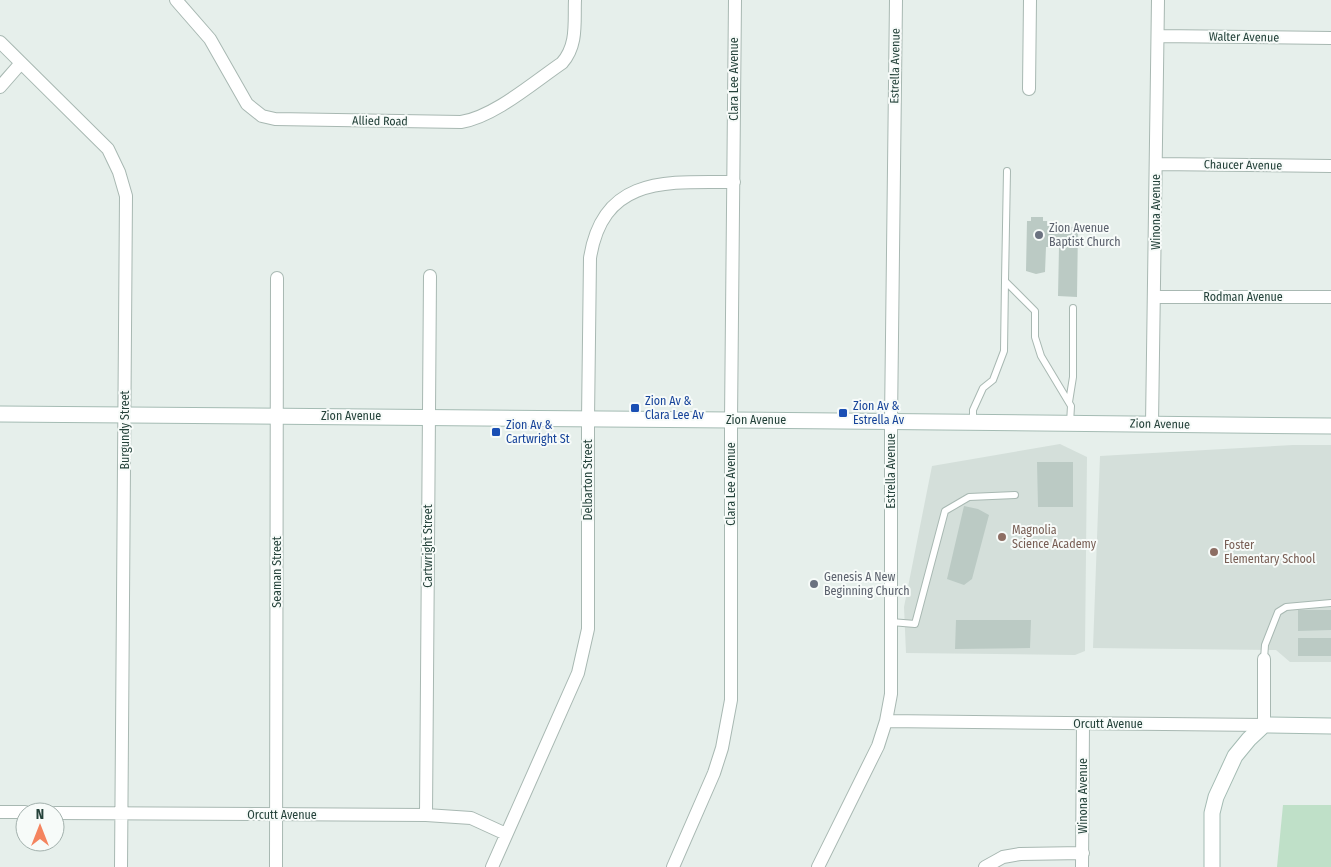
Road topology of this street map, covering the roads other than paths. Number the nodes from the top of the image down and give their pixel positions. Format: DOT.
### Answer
graph roads {
  1 [pos="176,0"];
  2 [pos="575,0"];
  3 [pos="735,0"];
  4 [pos="896,0"];
  5 [pos="1030,0"];
  6 [pos="1158,0"];
  7 [pos="1158,36"];
  8 [pos="1331,38"];
  9 [pos="0,42"];
  10 [pos="22,63"];
  11 [pos="0,87"];
  12 [pos="1028,89"];
  13 [pos="1156,164"];
  14 [pos="1331,166"];
  15 [pos="1007,171"];
  16 [pos="734,182"];
  17 [pos="430,276"];
  18 [pos="277,278"];
  19 [pos="1005,281"];
  20 [pos="1155,297"];
  21 [pos="1331,297"];
  22 [pos="1073,308"];
  23 [pos="1069,402"];
  24 [pos="0,414"];
  25 [pos="125,415"];
  26 [pos="277,416"];
  27 [pos="428,417"];
  28 [pos="588,419"];
  29 [pos="732,420"];
  30 [pos="891,421"];
  31 [pos="973,422"];
  32 [pos="1070,423"];
  33 [pos="1152,424"];
  34 [pos="1331,426"];
  35 [pos="1015,495"];
  36 [pos="1331,603"];
  37 [pos="891,622"];
  38 [pos="1264,660"];
  39 [pos="886,721"];
  40 [pos="1083,724"];
  41 [pos="1264,725"];
  42 [pos="1331,726"];
  43 [pos="0,812"];
  44 [pos="15,812"];
  45 [pos="65,813"];
  46 [pos="122,813"];
  47 [pos="276,815"];
  48 [pos="426,815"];
  49 [pos="506,834"];
  50 [pos="1083,853"];
  51 [pos="121,867"];
  52 [pos="276,867"];
  53 [pos="492,867"];
  54 [pos="673,867"];
  55 [pos="818,867"];
  56 [pos="985,867"];
  57 [pos="1082,867"];
  58 [pos="1212,867"];
  1 -- 2 [label="street, Allied Road"];
  3 -- 16 [label="street, Clara Lee Avenue"];
  4 -- 30 [label="street, Estrella Avenue"];
  5 -- 12 [label="street"];
  6 -- 7 [label="street, Winona Avenue"];
  7 -- 8 [label="street, Walter Avenue"];
  7 -- 13 [label="street, Winona Avenue"];
  9 -- 10 [label="street, Burgundy Street"];
  10 -- 11 [label="street"];
  10 -- 25 [label="street, Burgundy Street"];
  13 -- 14 [label="street, Chaucer Avenue"];
  13 -- 20 [label="street, Winona Avenue"];
  15 -- 19 [label="lane"];
  16 -- 28 [label="street, Delbarton Street"];
  16 -- 29 [label="street, Clara Lee Avenue"];
  17 -- 27 [label="street, Cartwright Street"];
  18 -- 26 [label="street, Seaman Street"];
  19 -- 23 [label="lane"];
  19 -- 31 [label="lane"];
  20 -- 21 [label="street, Rodman Avenue"];
  20 -- 33 [label="street, Winona Avenue"];
  22 -- 23 [label="lane"];
  23 -- 32 [label="lane"];
  24 -- 25 [label="main road, Zion Avenue"];
  25 -- 26 [label="main road, Zion Avenue"];
  25 -- 46 [label="street, Burgundy Street"];
  26 -- 27 [label="main road, Zion Avenue"];
  26 -- 47 [label="street, Seaman Street"];
  27 -- 28 [label="main road, Zion Avenue"];
  27 -- 48 [label="street, Cartwright Street"];
  28 -- 29 [label="main road, Zion Avenue"];
  28 -- 49 [label="street, Delbarton Street"];
  29 -- 30 [label="main road, Zion Avenue"];
  29 -- 54 [label="street, Clara Lee Avenue"];
  30 -- 31 [label="main road, Zion Avenue"];
  30 -- 37 [label="street, Estrella Avenue"];
  31 -- 32 [label="main road, Zion Avenue"];
  32 -- 33 [label="main road, Zion Avenue"];
  33 -- 34 [label="main road, Zion Avenue"];
  35 -- 37 [label="lane"];
  36 -- 38 [label="lane"];
  37 -- 39 [label="street, Estrella Avenue"];
  38 -- 41 [label="street"];
  39 -- 40 [label="street, Orcutt Avenue"];
  39 -- 55 [label="street, Estrella Avenue"];
  40 -- 41 [label="street, Orcutt Avenue"];
  40 -- 50 [label="street, Winona Avenue"];
  41 -- 42 [label="main road, Orcutt Avenue"];
  41 -- 58 [label="main road"];
  43 -- 44 [label="street"];
  45 -- 46 [label="street, Orcutt Avenue"];
  46 -- 47 [label="street, Orcutt Avenue"];
  46 -- 51 [label="street, Burgundy Street"];
  47 -- 48 [label="street, Orcutt Avenue"];
  47 -- 52 [label="street, Seaman Street"];
  48 -- 49 [label="street, Orcutt Avenue"];
  49 -- 53 [label="street, Delbarton Street"];
  50 -- 56 [label="street"];
  50 -- 57 [label="street, Winona Avenue"];
}
